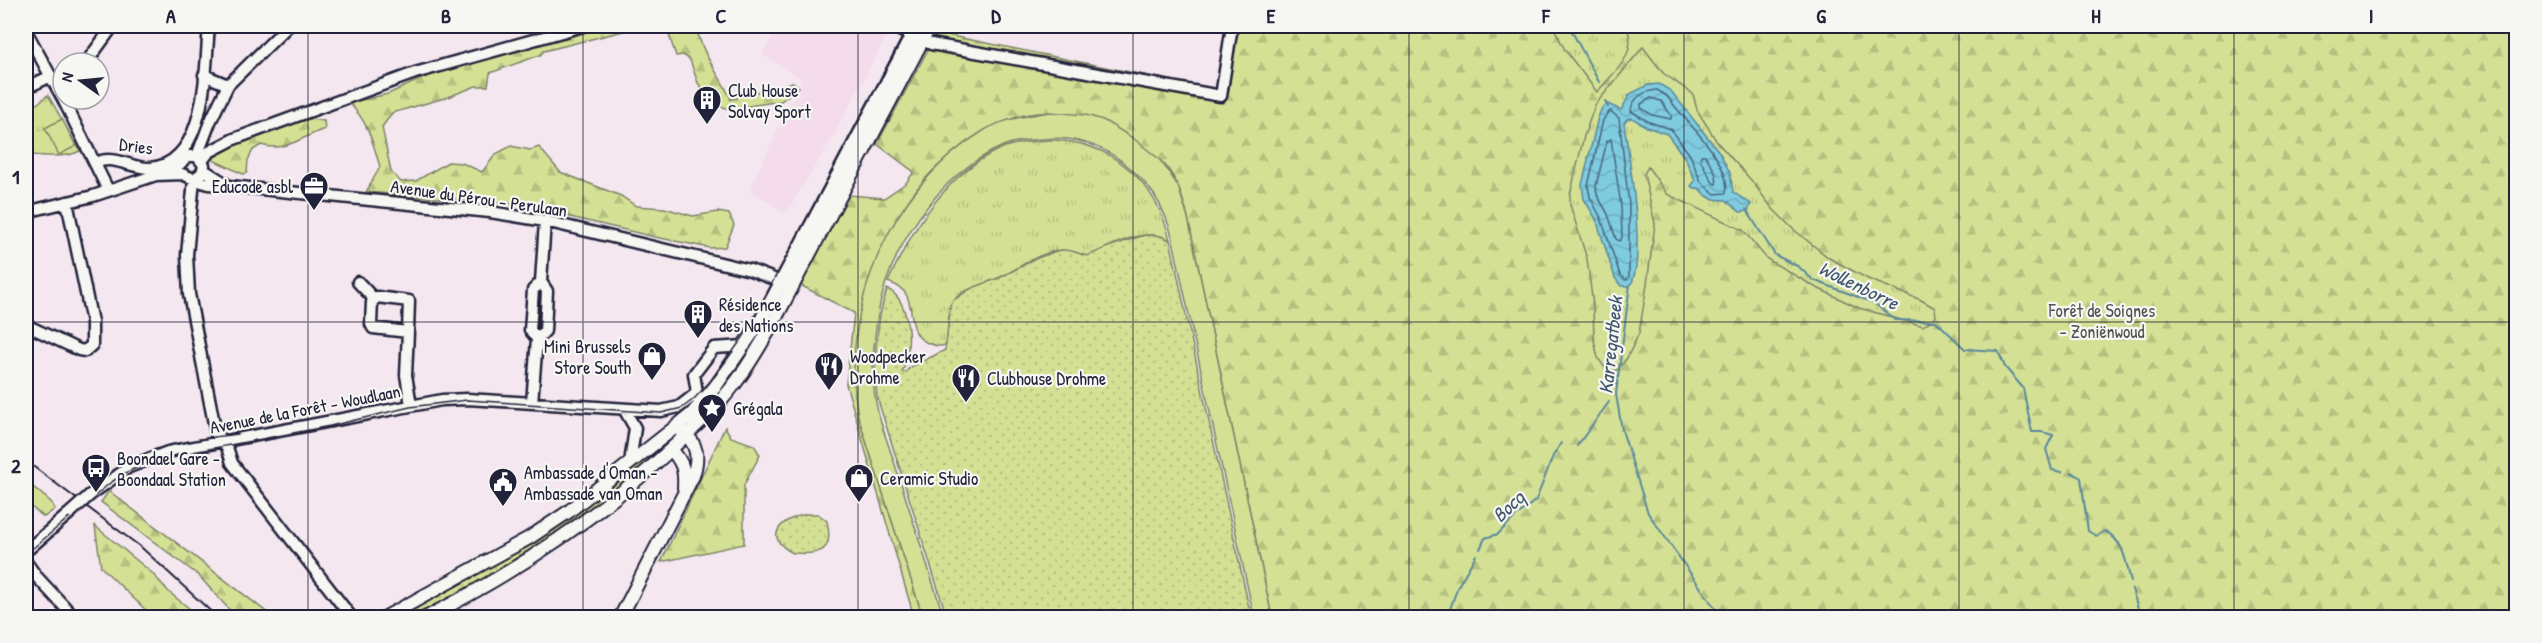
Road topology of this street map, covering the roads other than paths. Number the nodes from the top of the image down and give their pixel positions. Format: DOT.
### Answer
graph roads {
  1 [pos="113,26"];
  2 [pos="209,26"];
  3 [pos="288,26"];
  4 [pos="583,26"];
  5 [pos="890,26"];
  6 [pos="930,26"];
  7 [pos="1232,26"];
  8 [pos="26,31"];
  9 [pos="917,34"];
  10 [pos="95,51"];
  11 [pos="204,75"];
  12 [pos="51,76"];
  13 [pos="228,85"];
  14 [pos="26,88"];
  15 [pos="70,111"];
  16 [pos="96,163"];
  17 [pos="178,166"];
  18 [pos="199,169"];
  19 [pos="108,190"];
  20 [pos="68,202"];
  21 [pos="26,212"];
  22 [pos="545,221"];
  23 [pos="358,282"];
  24 [pos="788,284"];
  25 [pos="374,298"];
  26 [pos="26,325"];
  27 [pos="408,332"];
  28 [pos="745,346"];
  29 [pos="698,399"];
  30 [pos="532,403"];
  31 [pos="411,405"];
  32 [pos="624,409"];
  33 [pos="672,429"];
  34 [pos="687,435"];
  35 [pos="222,441"];
  36 [pos="671,449"];
  37 [pos="630,463"];
  38 [pos="684,492"];
  39 [pos="26,551"];
  40 [pos="26,562"];
  41 [pos="75,618"];
  42 [pos="352,618"];
  43 [pos="384,618"];
  44 [pos="425,618"];
  45 [pos="620,618"];
  1 -- 10 [label="street"];
  2 -- 11 [label="street"];
  3 -- 13 [label="street"];
  4 -- 18 [label="street"];
  5 -- 9 [label="street"];
  6 -- 9 [label="main road"];
  7 -- 9 [label="street"];
  8 -- 12 [label="street, Dries"];
  9 -- 24 [label="main road"];
  11 -- 13 [label="street"];
  11 -- 17 [label="street"];
  12 -- 14 [label="street"];
  13 -- 18 [label="street"];
  15 -- 16 [label="street, Dries"];
  16 -- 17 [label="street, Dries"];
  16 -- 19 [label="street, Dries"];
  17 -- 18 [label="street, Avenue du Pérou - Perulaan"];
  17 -- 18 [label="street"];
  17 -- 19 [label="street"];
  18 -- 22 [label="street, Avenue du Pérou - Perulaan"];
  18 -- 35 [label="street"];
  19 -- 20 [label="street"];
  20 -- 21 [label="street"];
  20 -- 26 [label="street"];
  22 -- 24 [label="street, Avenue du Pérou - Perulaan"];
  22 -- 30 [label="street"];
  23 -- 25 [label="street"];
  24 -- 28 [label="main road"];
  24 -- 34 [label="main road"];
  25 -- 27 [label="street"];
  25 -- 27 [label="street"];
  27 -- 31 [label="street"];
  28 -- 29 [label="main road"];
  28 -- 29 [label="street"];
  29 -- 32 [label="street, Avenue de la Forêt - Woudlaan"];
  29 -- 33 [label="main road"];
  30 -- 31 [label="street, Avenue de la Forêt - Woudlaan"];
  30 -- 32 [label="street, Avenue de la Forêt - Woudlaan"];
  31 -- 35 [label="street, Avenue de la Forêt - Woudlaan"];
  32 -- 37 [label="street"];
  33 -- 34 [label="main road"];
  33 -- 36 [label="main road"];
  33 -- 37 [label="main road"];
  34 -- 36 [label="main road"];
  34 -- 38 [label="main road"];
  35 -- 39 [label="street, Avenue de la Forêt - Woudlaan, bridge"];
  35 -- 42 [label="street"];
  36 -- 38 [label="main road"];
  36 -- 44 [label="main road"];
  37 -- 43 [label="main road"];
  38 -- 45 [label="main road"];
  40 -- 41 [label="street"];
}
